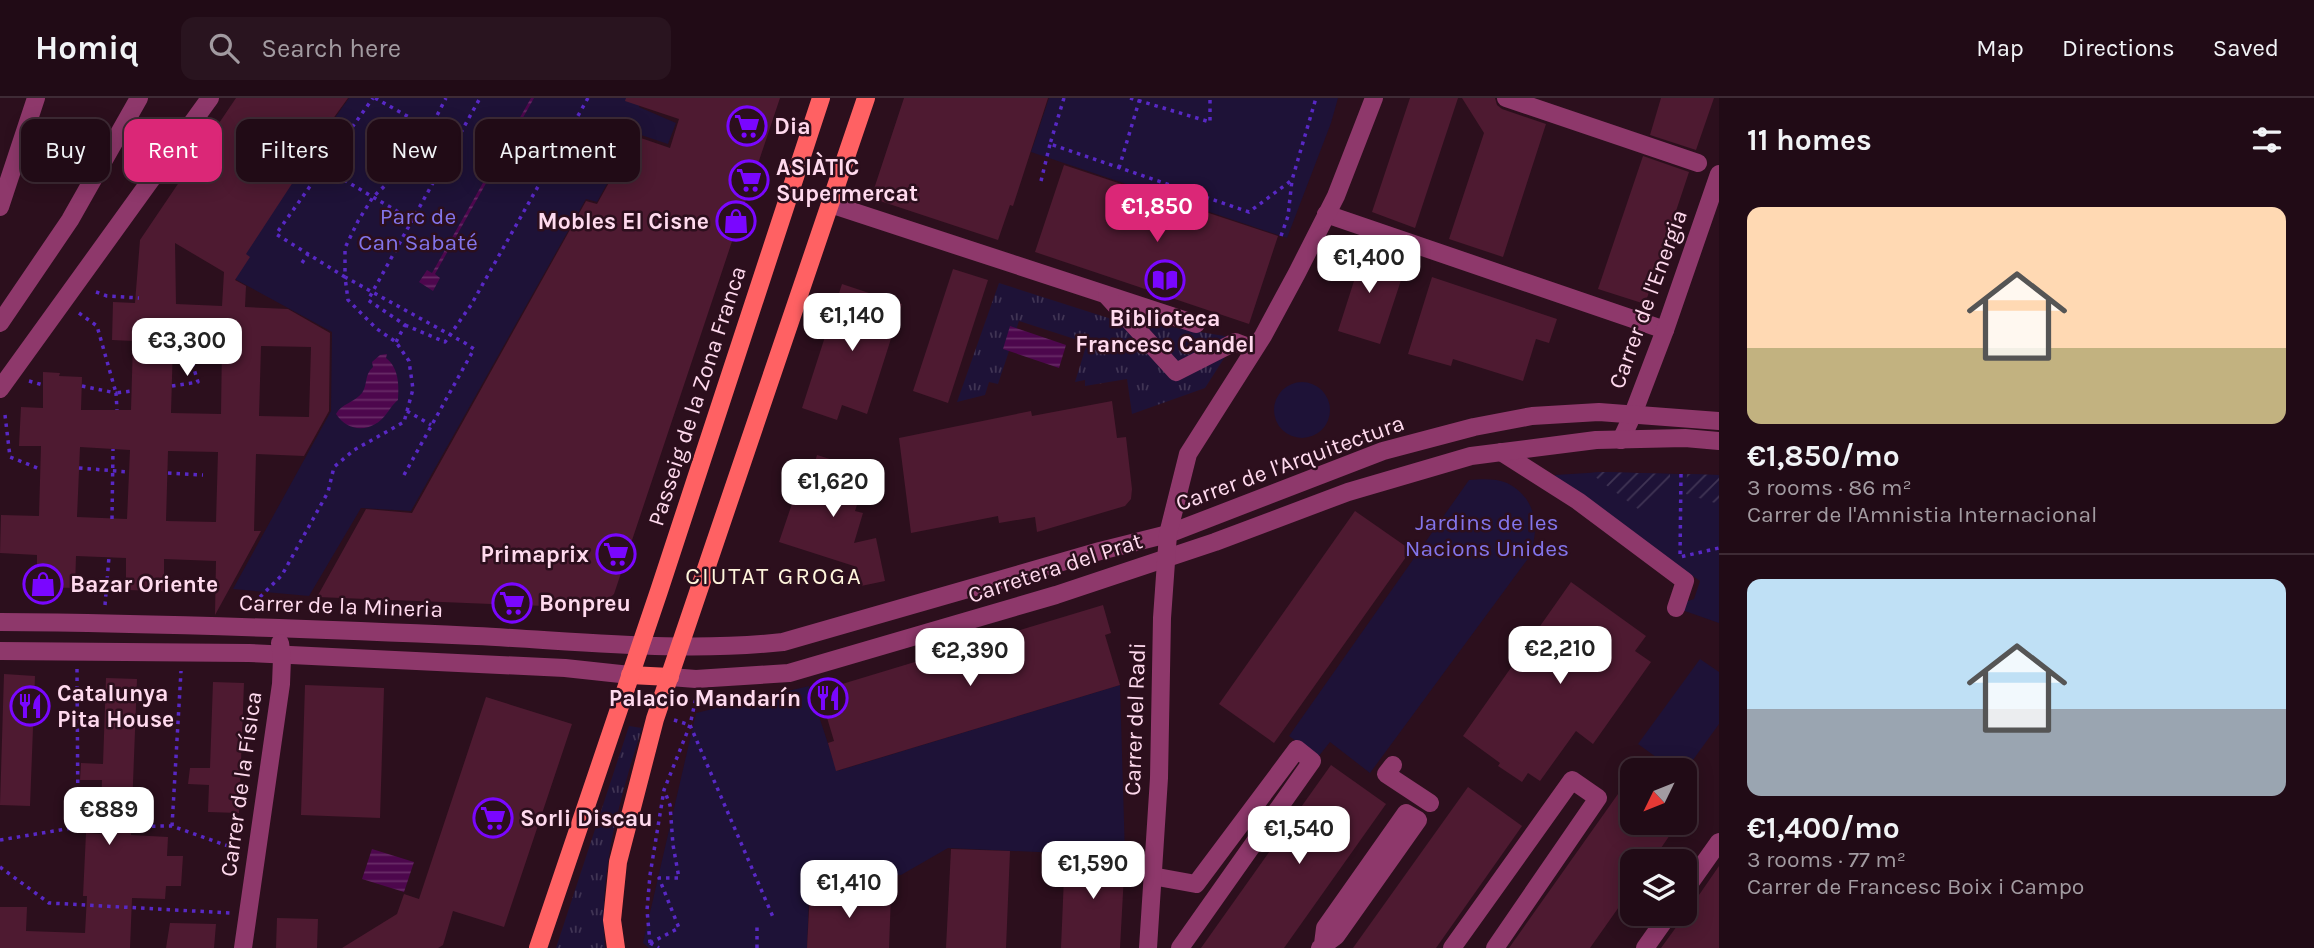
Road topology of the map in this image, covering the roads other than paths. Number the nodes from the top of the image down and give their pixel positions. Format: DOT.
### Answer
graph roads {
  1 [pos="36,98"];
  2 [pos="139,98"];
  3 [pos="210,98"];
  4 [pos="821,98"];
  5 [pos="866,98"];
  6 [pos="1374,98"];
  7 [pos="1506,98"];
  8 [pos="1698,163"];
  9 [pos="1719,174"];
  10 [pos="830,204"];
  11 [pos="0,207"];
  12 [pos="1326,214"];
  13 [pos="1107,296"];
  14 [pos="0,323"];
  15 [pos="1196,324"];
  16 [pos="1665,330"];
  17 [pos="1243,345"];
  18 [pos="0,389"];
  19 [pos="1633,414"];
  20 [pos="1719,421"];
  21 [pos="1620,440"];
  22 [pos="1719,441"];
  23 [pos="1501,452"];
  24 [pos="1168,534"];
  25 [pos="1167,557"];
  26 [pos="1676,608"];
  27 [pos="0,622"];
  28 [pos="280,627"];
  29 [pos="639,645"];
  30 [pos="680,645"];
  31 [pos="0,652"];
  32 [pos="282,655"];
  33 [pos="630,675"];
  34 [pos="670,677"];
  35 [pos="1392,765"];
  36 [pos="1430,803"];
  37 [pos="1719,842"];
  38 [pos="1697,873"];
  39 [pos="1152,876"];
  40 [pos="1196,884"];
  41 [pos="1661,926"];
  42 [pos="1193,929"];
  43 [pos="1322,946"];
  44 [pos="243,948"];
  45 [pos="538,948"];
  46 [pos="616,948"];
  47 [pos="1148,948"];
  48 [pos="1180,948"];
  49 [pos="1452,948"];
  50 [pos="1495,948"];
  51 [pos="1645,948"];
  1 -- 11 [label="street"];
  2 -- 14 [label="street"];
  3 -- 18 [label="street"];
  4 -- 29 [label="main road, Passeig de la Zona Franca"];
  5 -- 10 [label="main road"];
  6 -- 12 [label="street, Carrer del Radi"];
  7 -- 8 [label="street"];
  9 -- 16 [label="street, Carrer de l'Energia"];
  10 -- 13 [label="street"];
  10 -- 30 [label="main road"];
  12 -- 16 [label="street"];
  12 -- 24 [label="street, Carrer del Radi"];
  13 -- 15 [label="street"];
  13 -- 17 [label="street"];
  16 -- 19 [label="street, Carrer de l'Energia"];
  19 -- 20 [label="street, Carrer de l'Arquitectura"];
  19 -- 21 [label="street, Carrer de l'Energia"];
  19 -- 24 [label="street, Carrer de l'Arquitectura"];
  21 -- 22 [label="street, Carrer de l'Arquitectura"];
  21 -- 23 [label="street, Carrer de l'Arquitectura"];
  23 -- 25 [label="street, Carrer de l'Arquitectura"];
  23 -- 26 [label="street"];
  24 -- 25 [label="street, Carrer del Radi"];
  24 -- 30 [label="street, Carretera del Prat"];
  25 -- 34 [label="street, Carretera del Prat"];
  25 -- 39 [label="street, Carrer del Radi"];
  27 -- 28 [label="street, Carrer de la Mineria"];
  28 -- 29 [label="street, Carrer de la Mineria"];
  28 -- 32 [label="street, Carrer de la Física"];
  29 -- 30 [label="street, Carrer de la Mineria"];
  29 -- 33 [label="main road, Passeig de la Zona Franca"];
  30 -- 34 [label="main road"];
  31 -- 32 [label="street"];
  32 -- 33 [label="street"];
  32 -- 44 [label="street, Carrer de la Física"];
  33 -- 34 [label="main road"];
  33 -- 45 [label="main road, Passeig de la Zona Franca"];
  34 -- 46 [label="main road"];
  35 -- 36 [label="street"];
  37 -- 38 [label="street"];
  39 -- 40 [label="street"];
  39 -- 47 [label="street, Carrer del Radi"];
  40 -- 42 [label="street"];
  40 -- 42 [label="street"];
  41 -- 51 [label="street"];
  42 -- 48 [label="street"];
  43 -- 43 [label="street"];
  49 -- 50 [label="street"];
}
